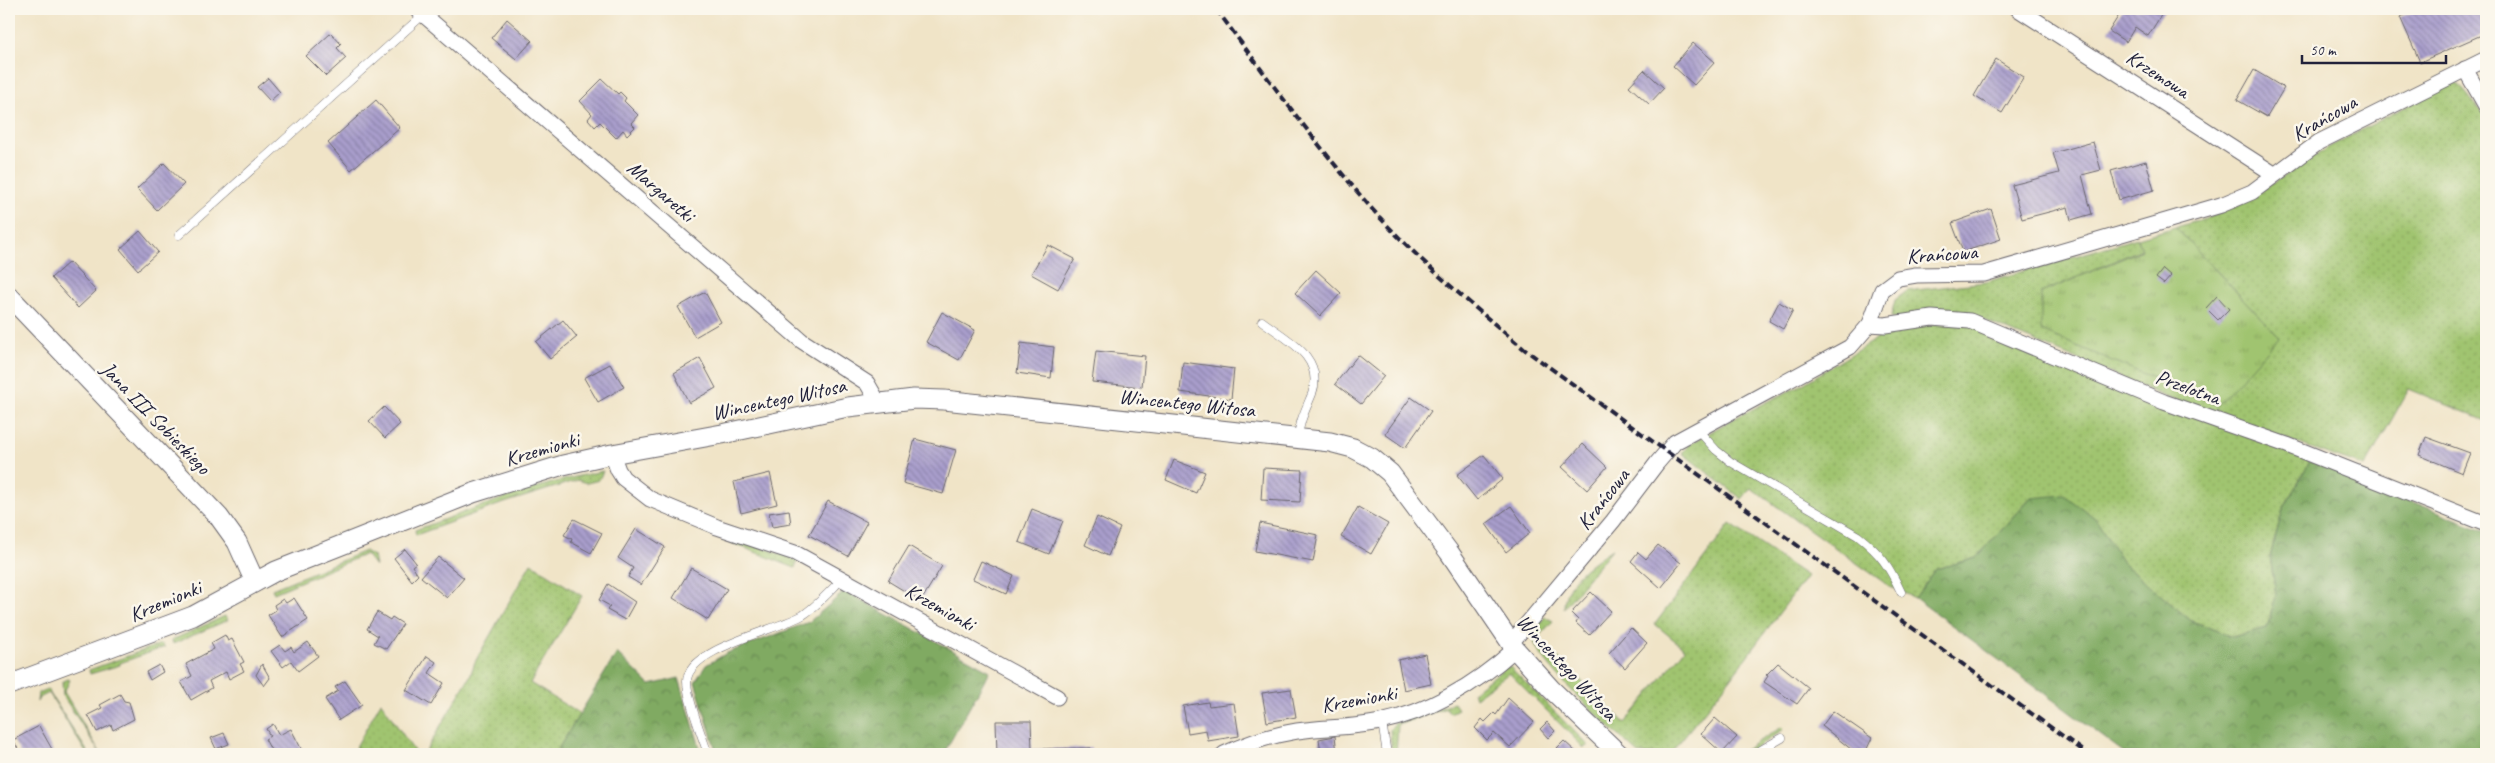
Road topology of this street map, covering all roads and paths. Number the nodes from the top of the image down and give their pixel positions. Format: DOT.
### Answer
graph roads {
  1 [pos="2018,9"];
  2 [pos="421,12"];
  3 [pos="2486,59"];
  4 [pos="2465,69"];
  5 [pos="2486,106"];
  6 [pos="2274,174"];
  7 [pos="178,234"];
  8 [pos="9,296"];
  9 [pos="1262,321"];
  10 [pos="1870,324"];
  11 [pos="878,402"];
  12 [pos="1697,429"];
  13 [pos="1298,438"];
  14 [pos="612,454"];
  15 [pos="2486,524"];
  16 [pos="842,578"];
  17 [pos="255,582"];
  18 [pos="1902,592"];
  19 [pos="1513,646"];
  20 [pos="9,685"];
  21 [pos="1057,697"];
  22 [pos="1382,722"];
  23 [pos="1782,738"];
  24 [pos="708,754"];
  25 [pos="1224,754"];
  26 [pos="1387,754"];
  27 [pos="1619,754"];
  28 [pos="1754,754"];
  1 -- 6 [label="street, Krzemowa"];
  2 -- 7 [label="lane"];
  2 -- 11 [label="street, Margaretki"];
  3 -- 4 [label="street, Krańcowa"];
  4 -- 5 [label="street"];
  4 -- 6 [label="street, Krańcowa"];
  6 -- 10 [label="street, Krańcowa"];
  8 -- 17 [label="street, Jana III Sobieskiego"];
  9 -- 13 [label="lane"];
  10 -- 12 [label="street, Krańcowa"];
  10 -- 15 [label="street, Przelotna"];
  11 -- 13 [label="street, Wincentego Witosa"];
  11 -- 14 [label="street, Wincentego Witosa"];
  12 -- 18 [label="lane"];
  12 -- 19 [label="street, Krańcowa"];
  13 -- 19 [label="street, Wincentego Witosa"];
  14 -- 16 [label="street, Krzemionki"];
  14 -- 17 [label="street, Krzemionki"];
  16 -- 21 [label="street, Krzemionki"];
  16 -- 24 [label="lane"];
  17 -- 20 [label="street, Krzemionki"];
  19 -- 22 [label="street, Krzemionki"];
  19 -- 27 [label="street, Wincentego Witosa"];
  22 -- 25 [label="street, Krzemionki"];
  22 -- 26 [label="lane"];
  23 -- 28 [label="lane"];
}
